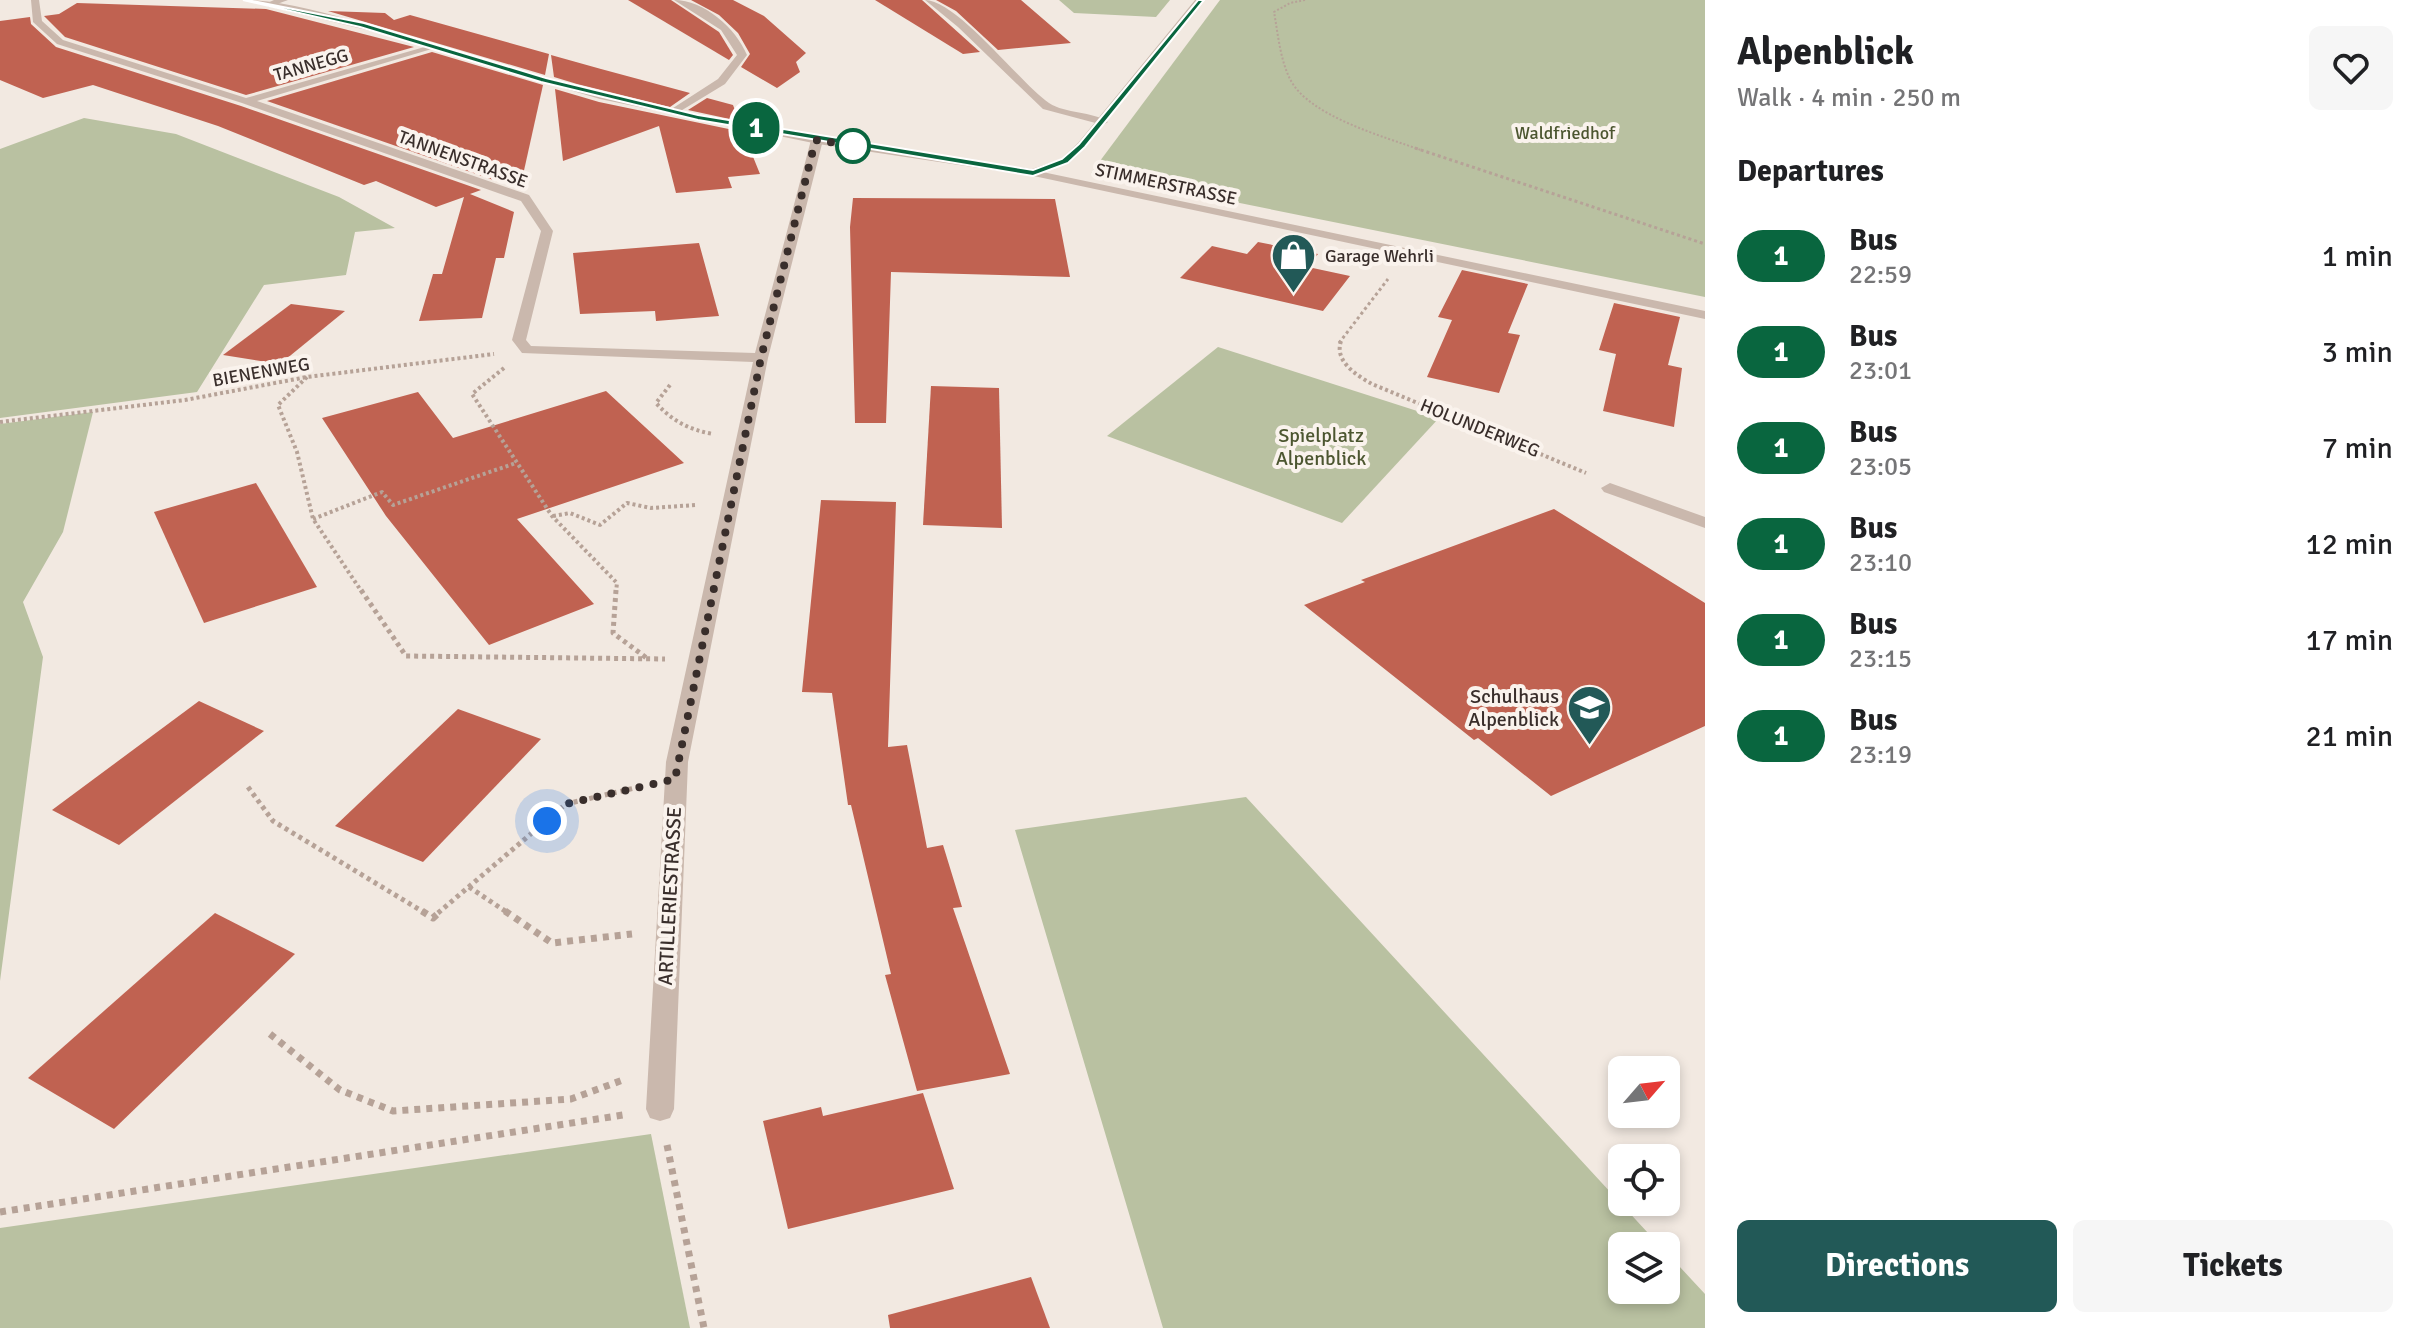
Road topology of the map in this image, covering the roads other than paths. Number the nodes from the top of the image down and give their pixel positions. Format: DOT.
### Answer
graph roads {
  1 [pos="35,0"];
  2 [pos="247,0"];
  3 [pos="284,0"];
  4 [pos="678,0"];
  5 [pos="929,0"];
  6 [pos="1200,0"];
  7 [pos="269,4"];
  8 [pos="432,46"];
  9 [pos="246,101"];
  10 [pos="674,112"];
  11 [pos="1103,122"];
  12 [pos="817,140"];
  13 [pos="1033,173"];
  14 [pos="1705,315"];
  15 [pos="761,358"];
  16 [pos="1610,488"];
  17 [pos="1705,523"];
  18 [pos="660,1109"];
  1 -- 9 [label="street, TANNENSTRASSE"];
  2 -- 7 [label="street, STIMMERSTRASSE"];
  3 -- 7 [label="street"];
  4 -- 10 [label="street"];
  5 -- 11 [label="street"];
  6 -- 11 [label="street"];
  7 -- 8 [label="street, STIMMERSTRASSE"];
  8 -- 9 [label="street, TANNEGG"];
  8 -- 10 [label="street, STIMMERSTRASSE"];
  9 -- 15 [label="street, TANNENSTRASSE"];
  10 -- 12 [label="street, STIMMERSTRASSE"];
  11 -- 13 [label="street"];
  12 -- 13 [label="street, STIMMERSTRASSE"];
  12 -- 15 [label="street, ARTILLERIESTRASSE"];
  13 -- 14 [label="street, STIMMERSTRASSE"];
  15 -- 18 [label="street, ARTILLERIESTRASSE"];
  16 -- 17 [label="street"];
}
